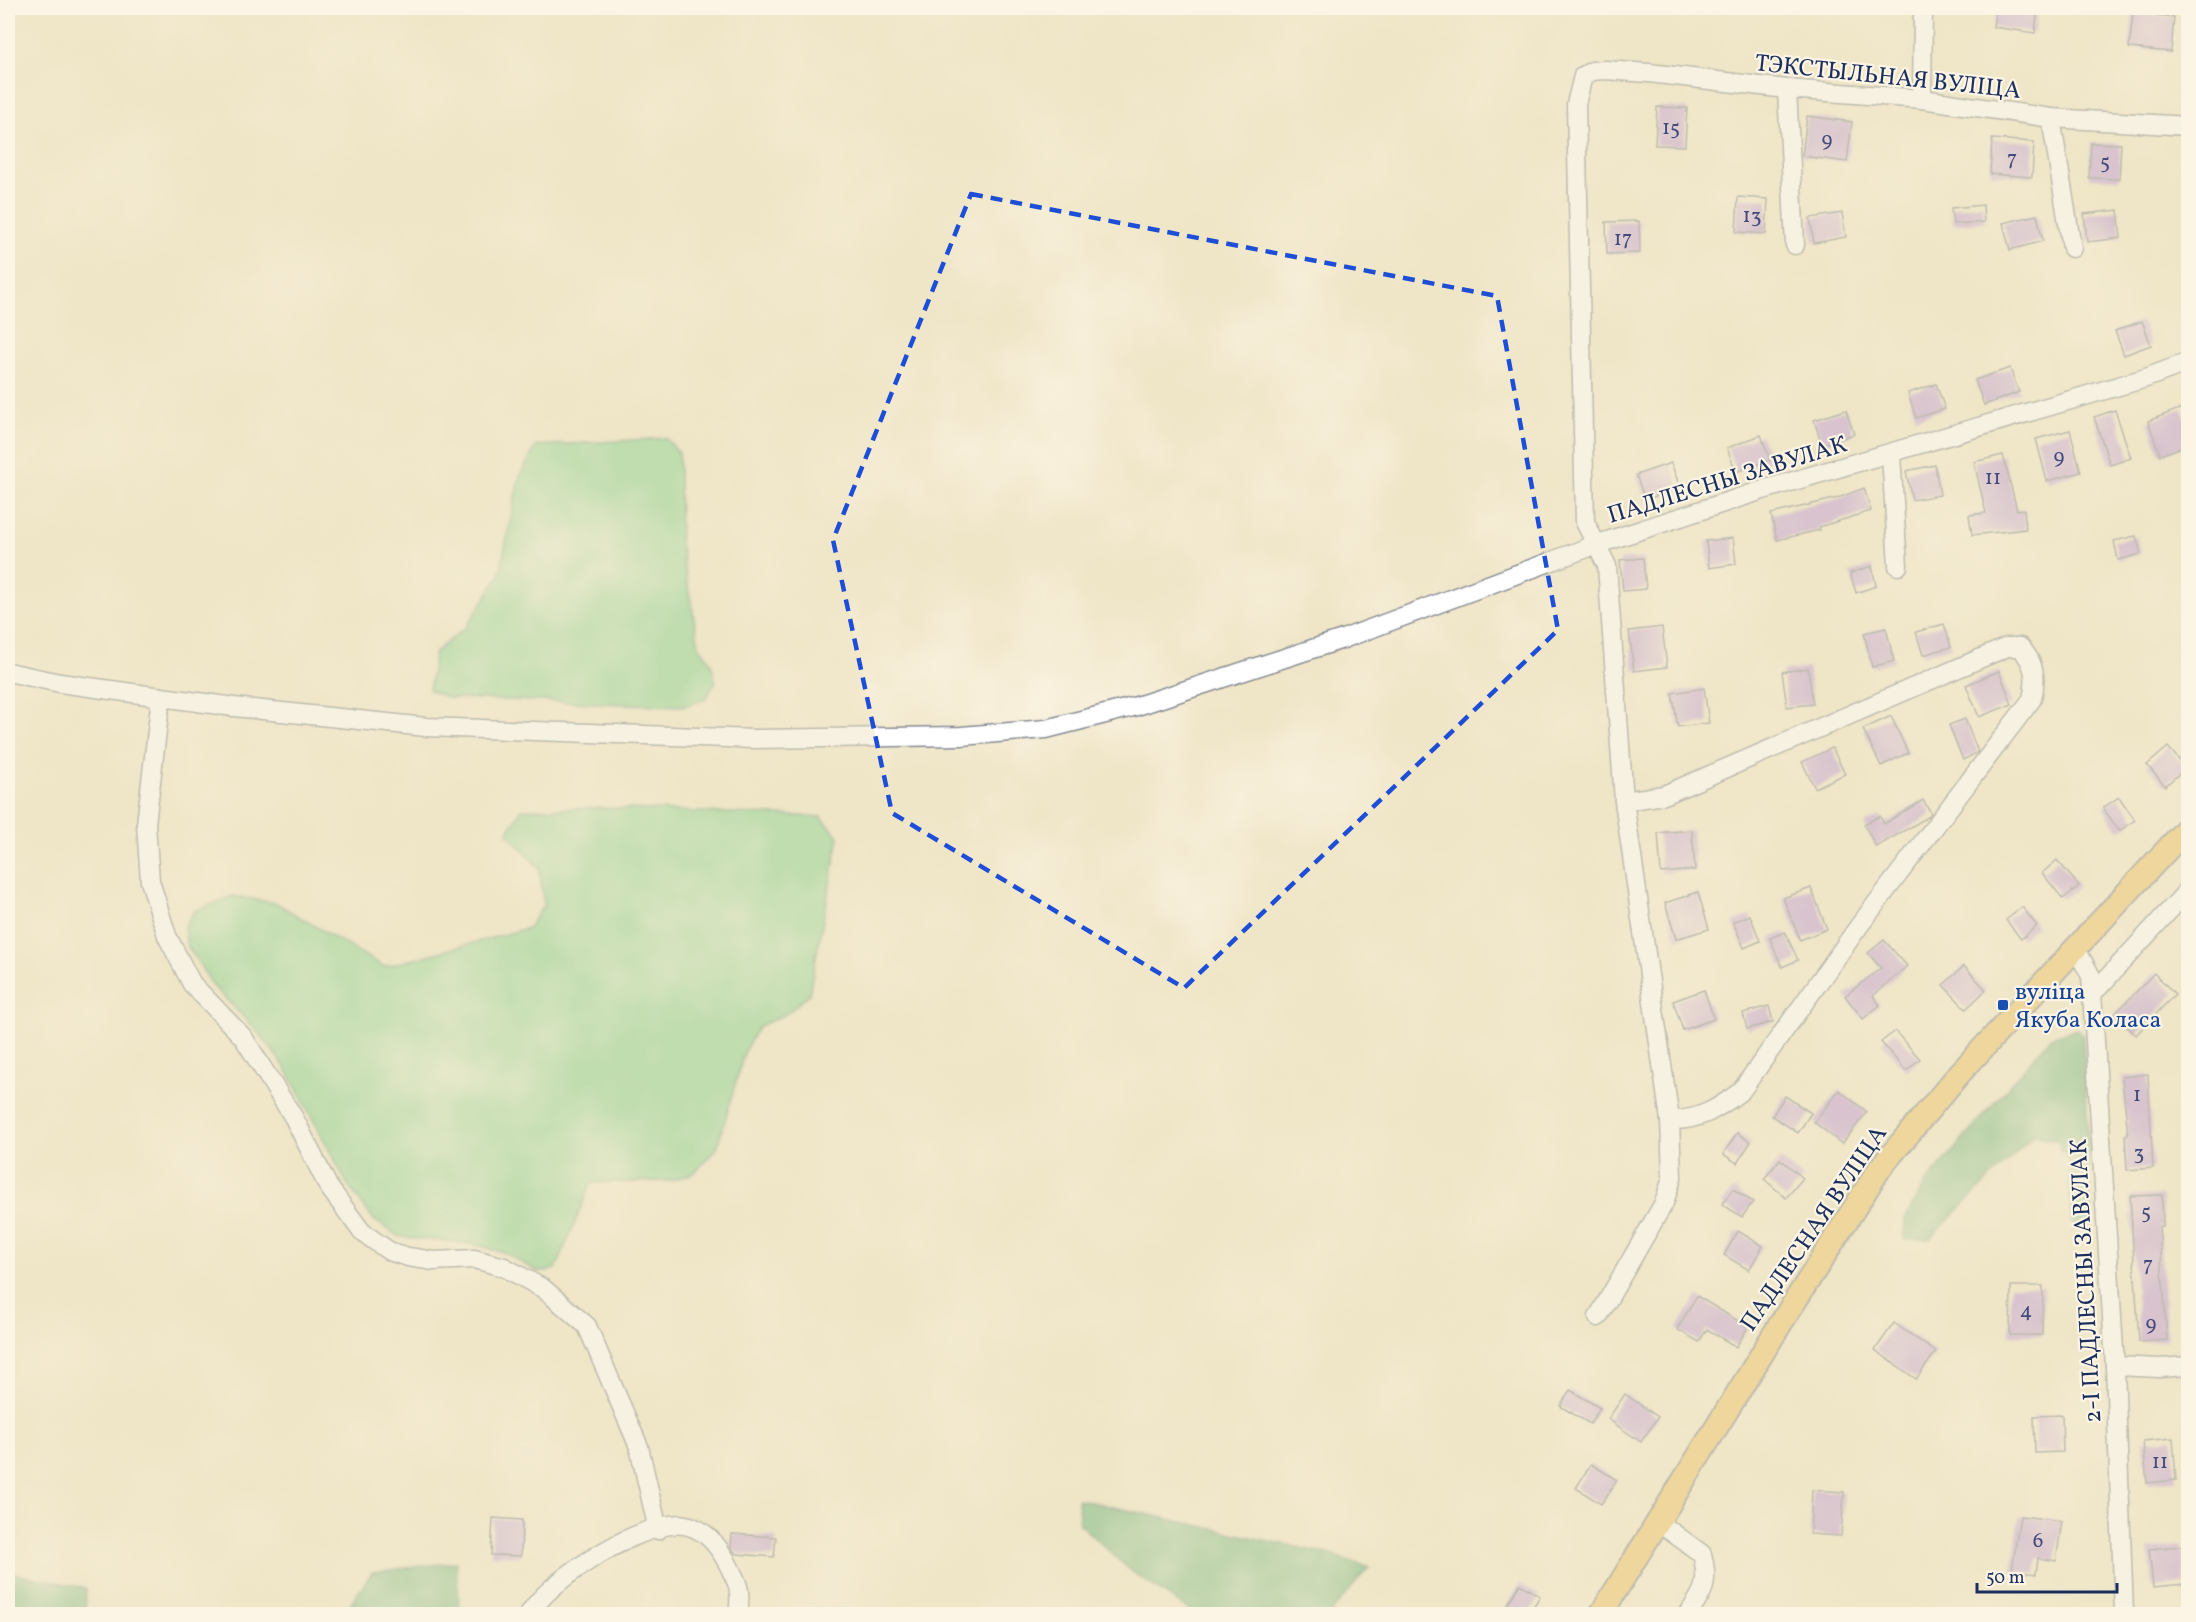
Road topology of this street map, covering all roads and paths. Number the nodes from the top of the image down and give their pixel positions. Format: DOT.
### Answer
graph roads {
  1 [pos="1923,8"];
  2 [pos="1787,89"];
  3 [pos="1922,99"];
  4 [pos="2050,118"];
  5 [pos="2188,126"];
  6 [pos="1795,244"];
  7 [pos="2072,248"];
  8 [pos="2188,362"];
  9 [pos="1891,454"];
  10 [pos="1595,545"];
  11 [pos="1899,566"];
  12 [pos="8,672"];
  13 [pos="161,697"];
  14 [pos="1624,801"];
  15 [pos="2188,826"];
  16 [pos="2188,890"];
  17 [pos="2076,949"];
  18 [pos="2092,989"];
  19 [pos="1670,1120"];
  20 [pos="1598,1317"];
  21 [pos="2115,1366"];
  22 [pos="2188,1366"];
  23 [pos="1658,1522"];
  24 [pos="658,1530"];
  25 [pos="530,1614"];
  26 [pos="738,1614"];
  27 [pos="1601,1614"];
  28 [pos="1688,1614"];
  29 [pos="2124,1614"];
  1 -- 3 [label="street"];
  2 -- 3 [label="street, ТЭКСТЫЛЬНАЯ ВУЛІЦА"];
  2 -- 6 [label="street"];
  2 -- 10 [label="street, ТЭКСТЫЛЬНАЯ ВУЛІЦА"];
  3 -- 4 [label="street, ТЭКСТЫЛЬНАЯ ВУЛІЦА"];
  4 -- 5 [label="street, ТЭКСТЫЛЬНАЯ ВУЛІЦА"];
  4 -- 7 [label="street"];
  8 -- 9 [label="street, ПАДЛЕСНЫ ЗАВУЛАК"];
  9 -- 10 [label="street, ПАДЛЕСНЫ ЗАВУЛАК"];
  9 -- 11 [label="street"];
  10 -- 13 [label="street"];
  10 -- 14 [label="street, ПАДЛЕСНЫ ЗАВУЛАК"];
  12 -- 13 [label="street"];
  13 -- 24 [label="street"];
  14 -- 19 [label="street, ПАДЛЕСНЫ ЗАВУЛАК"];
  14 -- 19 [label="street"];
  15 -- 17 [label="main road, ПАДЛЕСНАЯ ВУЛІЦА"];
  16 -- 18 [label="street"];
  17 -- 18 [label="street, 2-І ПАДЛЕСНЫ ЗАВУЛАК"];
  17 -- 23 [label="main road, ПАДЛЕСНАЯ ВУЛІЦА"];
  18 -- 21 [label="street, 2-І ПАДЛЕСНЫ ЗАВУЛАК"];
  19 -- 20 [label="street, ПАДЛЕСНЫ ЗАВУЛАК"];
  21 -- 22 [label="street"];
  21 -- 29 [label="street, 2-І ПАДЛЕСНЫ ЗАВУЛАК"];
  23 -- 27 [label="main road, ПАДЛЕСНАЯ ВУЛІЦА"];
  23 -- 28 [label="street"];
  24 -- 25 [label="street"];
  24 -- 26 [label="street"];
}
